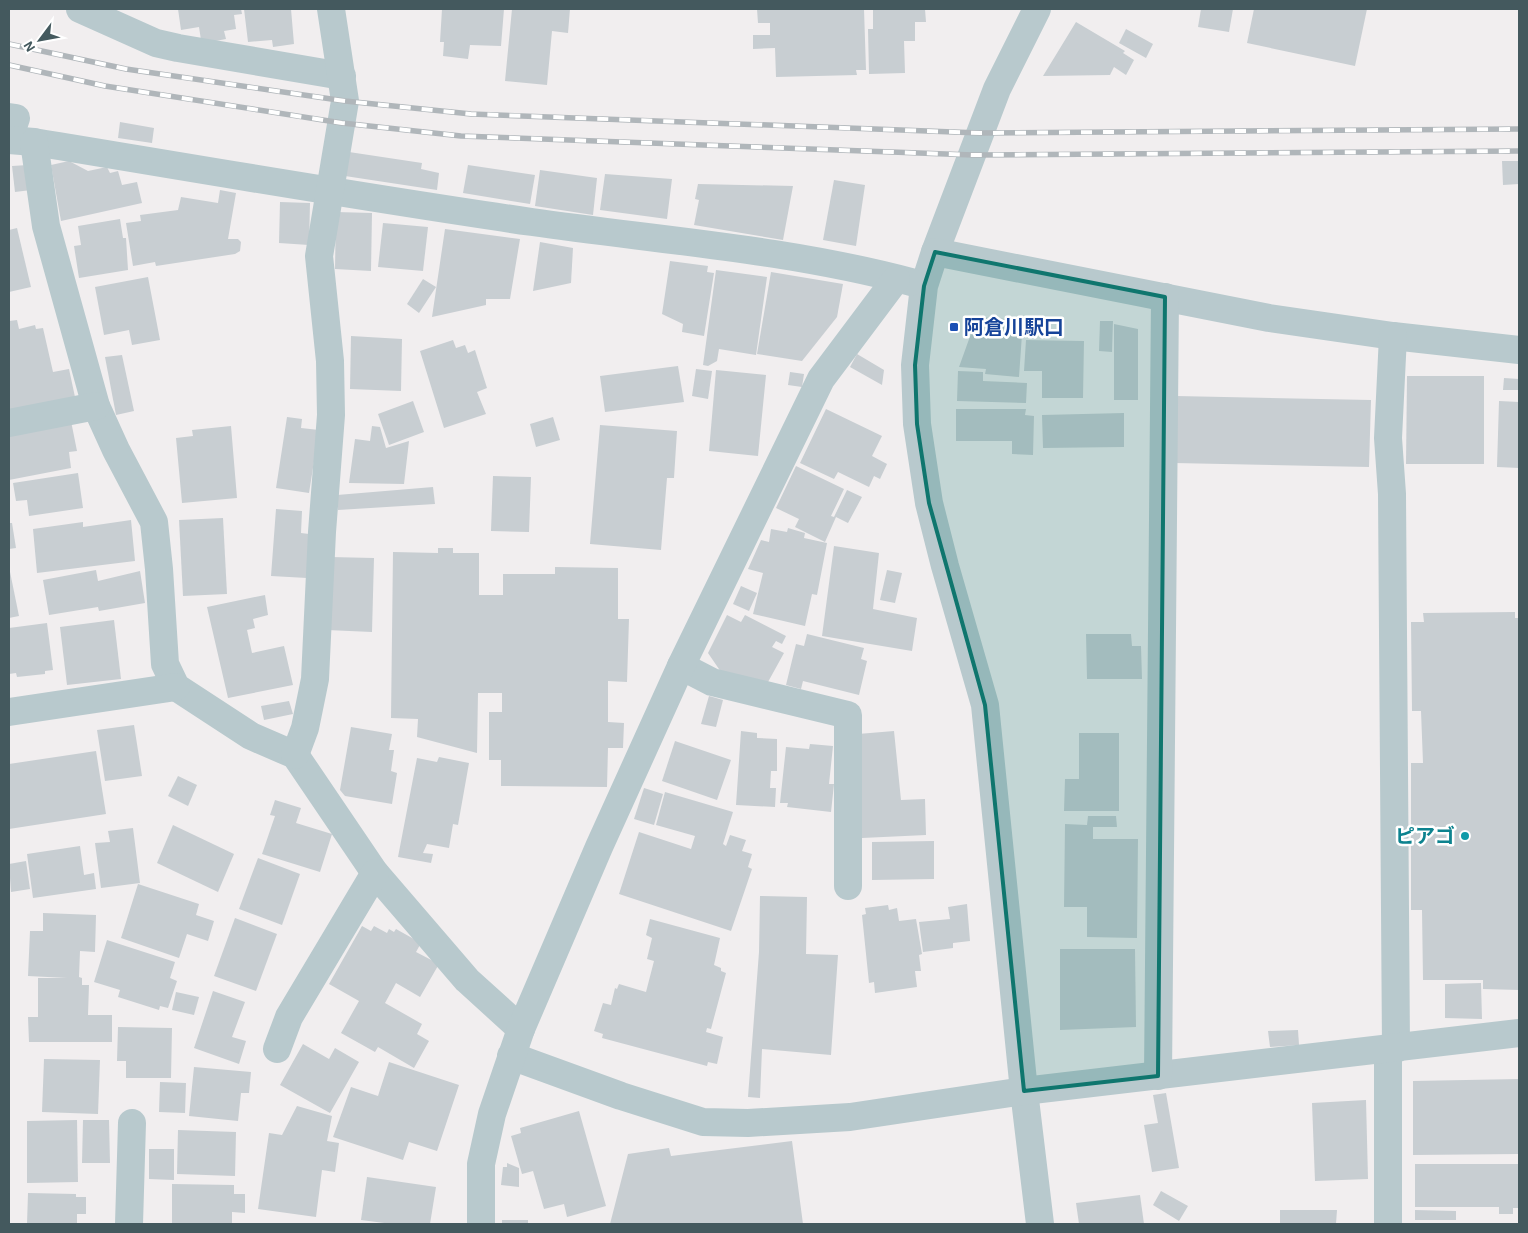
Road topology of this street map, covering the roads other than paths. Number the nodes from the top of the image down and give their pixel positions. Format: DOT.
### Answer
graph roads {
  1 [pos="80,9"];
  2 [pos="331,9"];
  3 [pos="1037,9"];
  4 [pos="342,76"];
  5 [pos="9,116"];
  6 [pos="17,140"];
  7 [pos="328,190"];
  8 [pos="935,252"];
  9 [pos="896,278"];
  10 [pos="924,286"];
  11 [pos="1164,297"];
  12 [pos="1393,336"];
  13 [pos="1519,350"];
  14 [pos="96,406"];
  15 [pos="9,423"];
  16 [pos="681,666"];
  17 [pos="176,687"];
  18 [pos="9,712"];
  19 [pos="294,755"];
  20 [pos="375,872"];
  21 [pos="848,886"];
  22 [pos="521,1029"];
  23 [pos="1519,1033"];
  24 [pos="276,1049"];
  25 [pos="1392,1049"];
  26 [pos="511,1056"];
  27 [pos="1158,1076"];
  28 [pos="1024,1092"];
  29 [pos="132,1124"];
  30 [pos="129,1224"];
  31 [pos="482,1224"];
  32 [pos="1040,1224"];
  33 [pos="1388,1224"];
  1 -- 4 [label="street"];
  2 -- 4 [label="street"];
  3 -- 8 [label="street"];
  4 -- 7 [label="street"];
  5 -- 6 [label="street"];
  6 -- 7 [label="street"];
  6 -- 14 [label="street"];
  7 -- 9 [label="street"];
  7 -- 19 [label="street"];
  8 -- 10 [label="street"];
  8 -- 11 [label="street"];
  9 -- 10 [label="street"];
  9 -- 16 [label="street"];
  10 -- 28 [label="street"];
  11 -- 12 [label="street"];
  11 -- 27 [label="street"];
  12 -- 13 [label="street"];
  12 -- 25 [label="street"];
  14 -- 15 [label="street"];
  14 -- 17 [label="street"];
  16 -- 21 [label="street"];
  16 -- 22 [label="street"];
  17 -- 18 [label="street"];
  17 -- 19 [label="street"];
  19 -- 20 [label="street"];
  20 -- 22 [label="street"];
  20 -- 24 [label="street"];
  22 -- 26 [label="street"];
  23 -- 25 [label="street"];
  25 -- 27 [label="street"];
  25 -- 33 [label="street"];
  26 -- 28 [label="street"];
  26 -- 31 [label="street"];
  27 -- 28 [label="street"];
  28 -- 32 [label="street"];
  29 -- 30 [label="street"];
}
